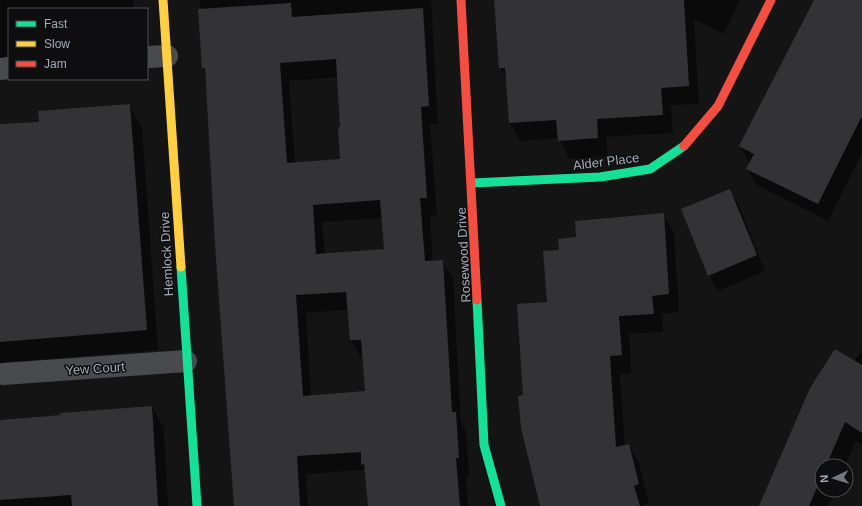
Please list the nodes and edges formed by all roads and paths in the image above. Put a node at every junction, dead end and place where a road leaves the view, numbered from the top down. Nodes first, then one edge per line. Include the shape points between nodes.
1 (163, 0) edge
2 (461, 0) edge
3 (771, 0) edge
4 (157, 56) edge
5 (472, 183) junction
6 (186, 361) junction
7 (3, 374) dead end
8 (197, 506) edge
9 (501, 506) edge

1 - 4 street, Hemlock Drive
2 - 5 street, Rosewood Drive
3 - 5 street, Alder Place via 718,106 687,144 650,169 600,177
4 - 6 street, Hemlock Drive
5 - 9 street, Rosewood Drive via 484,445
6 - 7 street, Yew Court
6 - 8 street, Hemlock Drive

